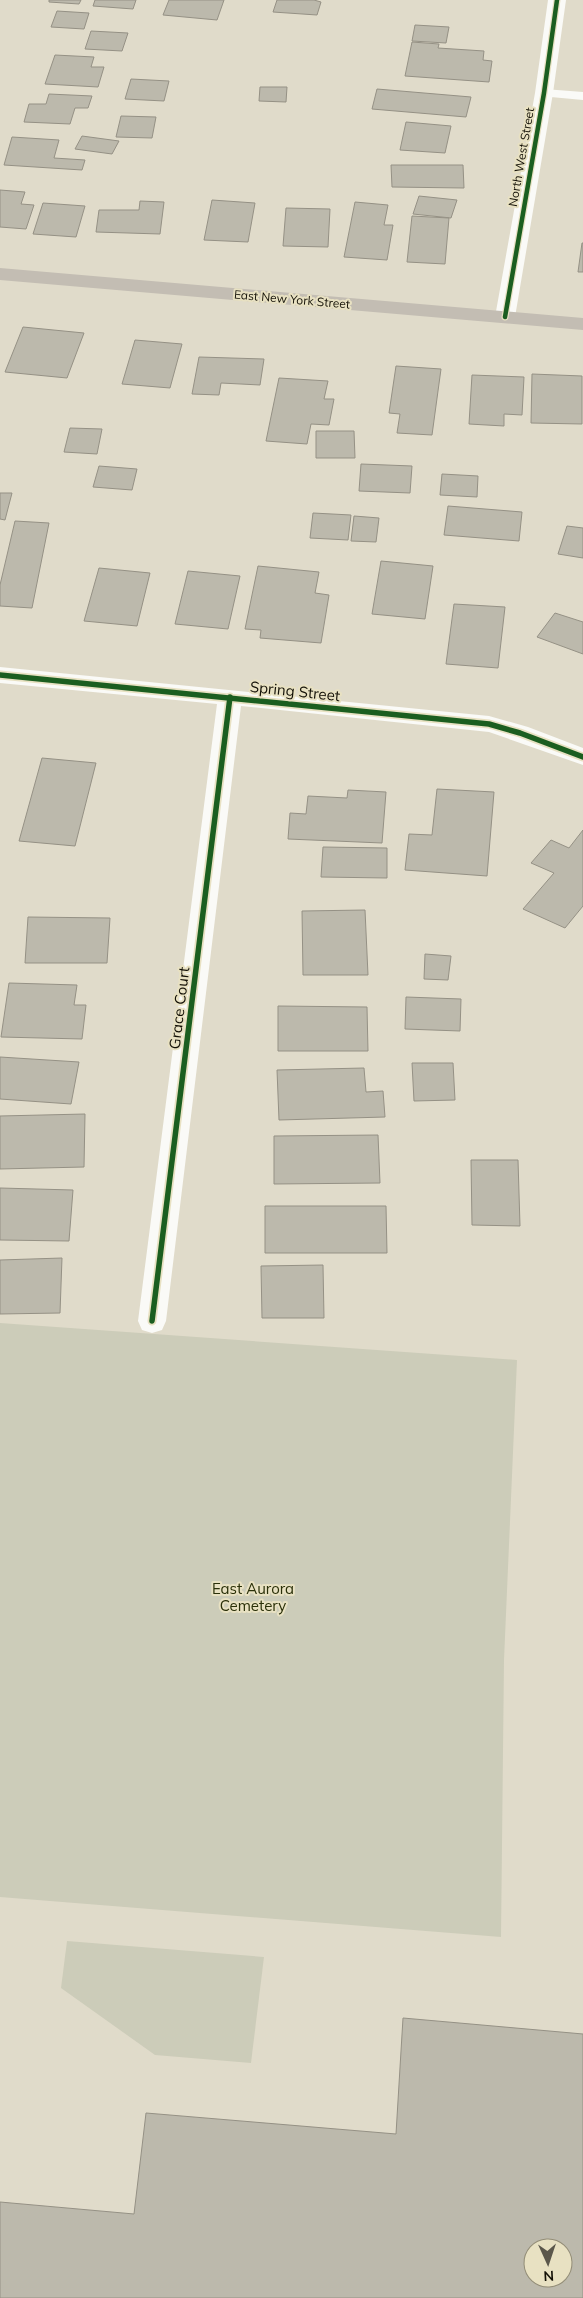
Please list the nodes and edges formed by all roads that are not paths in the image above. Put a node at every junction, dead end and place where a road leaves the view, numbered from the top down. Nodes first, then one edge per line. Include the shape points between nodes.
1 (557, 0) edge
2 (544, 93) junction
3 (583, 96) edge
4 (0, 274) edge
5 (505, 318) junction
6 (583, 324) edge
7 (0, 674) edge
8 (230, 697) junction
9 (583, 757) edge
10 (152, 1321) dead end

1 - 2 street, North West Street
2 - 3 lane
2 - 5 street, North West Street
4 - 5 main road, East New York Street
5 - 6 main road, East New York Street
7 - 8 street, Spring Street
8 - 9 street, Spring Street via 489,724
8 - 10 street, Grace Court

